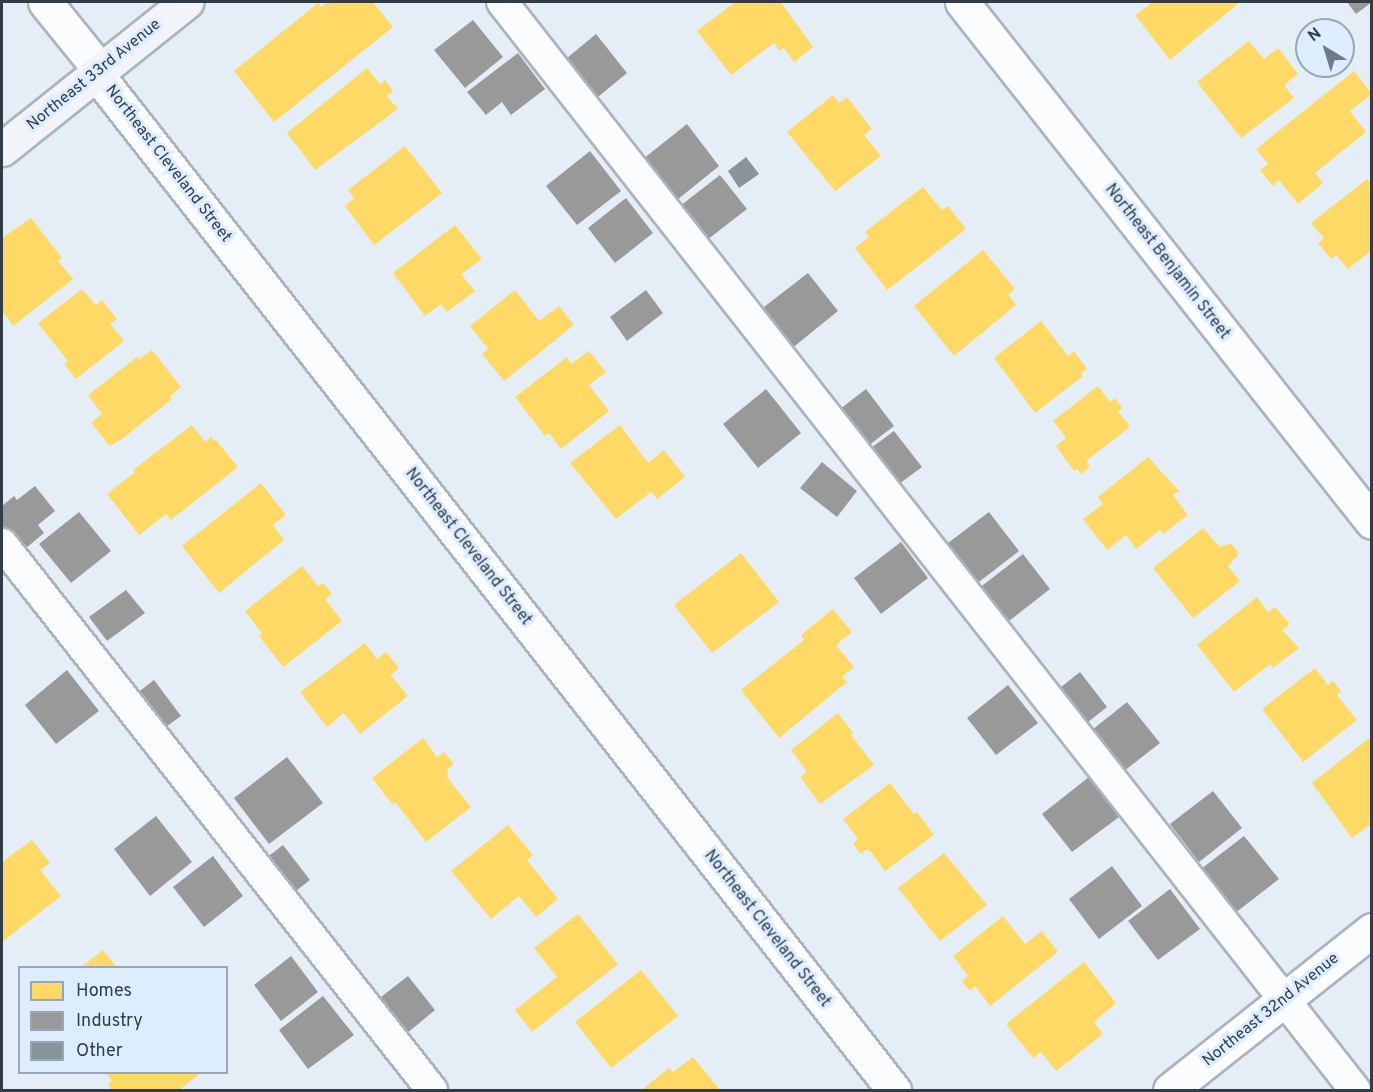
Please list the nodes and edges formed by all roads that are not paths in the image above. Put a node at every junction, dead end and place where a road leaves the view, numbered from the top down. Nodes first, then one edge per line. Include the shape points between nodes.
1 (45, 2) edge
2 (186, 2) edge
3 (502, 2) edge
4 (962, 2) edge
5 (100, 70) junction
6 (2, 149) edge
7 (1371, 522) edge
8 (2, 544) edge
9 (1371, 930) edge
10 (1284, 999) junction
11 (432, 1090) edge
12 (894, 1090) edge
13 (1170, 1090) edge
14 (1354, 1090) edge

1 - 5 street, Northeast Cleveland Street
2 - 5 street, Northeast 33rd Avenue
3 - 10 lane
4 - 7 street, Northeast Benjamin Street
5 - 6 street, Northeast 33rd Avenue
5 - 12 street, Northeast Cleveland Street via 105,85
8 - 11 lane
9 - 10 street, Northeast 32nd Avenue
10 - 13 street, Northeast 32nd Avenue
10 - 14 lane

